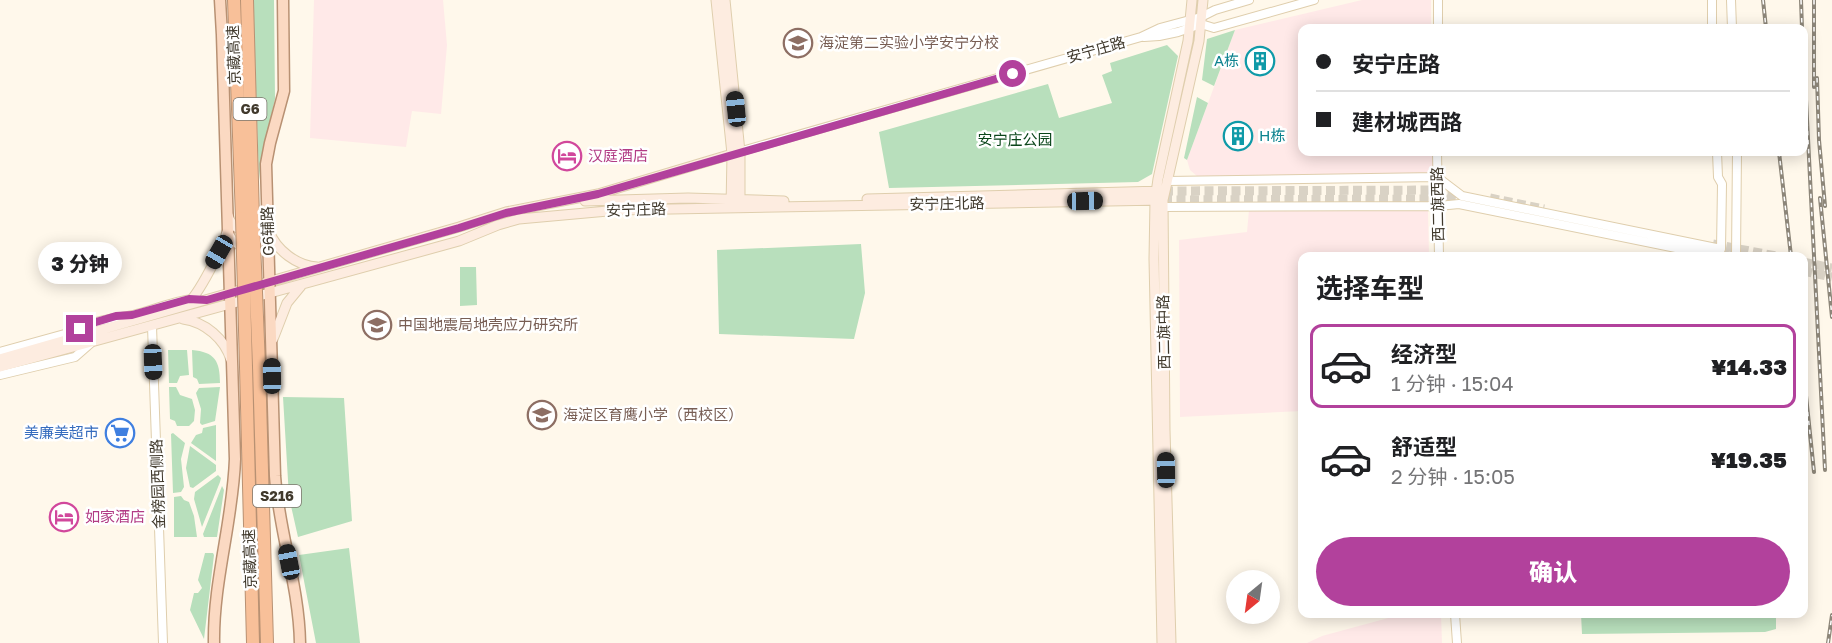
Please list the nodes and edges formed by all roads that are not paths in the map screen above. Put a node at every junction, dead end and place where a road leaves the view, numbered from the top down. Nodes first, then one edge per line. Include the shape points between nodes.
1 (219, 0) edge
2 (234, 0) edge
3 (247, 0) edge
4 (283, 0) edge
5 (716, 0) edge
6 (724, 0) edge
7 (1192, 0) edge
8 (1203, 0) edge
9 (1249, 0) edge
10 (1314, 0) edge
11 (1438, 0) edge
12 (1712, 0) edge
13 (1731, 0) edge
14 (1201, 20) junction
15 (1190, 23) junction
16 (1438, 24) edge
17 (1712, 24) edge
18 (1732, 24) edge
19 (736, 153) junction
20 (1437, 156) edge
21 (1717, 156) edge
22 (1737, 156) edge
23 (1437, 177) junction
24 (1167, 181) junction
25 (1161, 198) junction
26 (558, 203) junction
27 (736, 204) junction
28 (1438, 206) junction
29 (268, 211) junction
30 (248, 218) junction
31 (228, 224) junction
32 (268, 227) junction
33 (1691, 247) junction
34 (1439, 252) edge
35 (1704, 252) tunnel mouth
36 (1736, 252) edge
37 (323, 267) junction
38 (308, 283) junction
39 (270, 287) junction
40 (230, 299) junction
41 (190, 300) junction
42 (174, 319) junction
43 (152, 326) junction
44 (94, 342) junction
45 (271, 347) junction
46 (231, 351) junction
47 (0, 352) edge
48 (0, 359) edge
49 (272, 363) junction
50 (0, 367) edge
51 (232, 367) junction
52 (253, 367) junction
53 (0, 375) edge
54 (1455, 618) edge
55 (163, 643) edge
56 (214, 643) edge
57 (253, 643) edge
58 (267, 643) edge
59 (300, 643) edge
60 (1162, 643) edge
61 (1171, 643) edge
62 (1457, 643) edge

1 - 31 main road, S216
2 - 30 highway, 京藏高速 / G6
3 - 30 highway, 京藏高速 / G6
4 - 29 main road, G6辅路 / S216 via 285,80 268,153
5 - 19 main road
6 - 19 main road
7 - 15 main road, 西二旗中路
8 - 14 main road, 西二旗中路
9 - 14 street, 安宁庄路 via 1215,10
10 - 14 street, 安宁庄路 via 1214,28
11 - 16 street
12 - 17 street
13 - 18 street
14 - 15 street, 安宁庄路
14 - 24 main road, 西二旗中路
15 - 19 street, 安宁庄路 via 1160,28 1141,37
15 - 25 main road, 西二旗中路
19 - 26 main road, 安宁庄路
19 - 27 main road
20 - 23 street, 西二旗西路
21 - 33 street via 1722,184 1721,249
22 - 36 street
23 - 24 street
23 - 28 street, 西二旗西路
23 - 33 street via 1462,195
24 - 25 main road, 西二旗中路
25 - 27 main road, 安宁庄北路
25 - 28 street
25 - 60 main road, 西二旗中路 via 1155,271
25 - 61 main road, 西二旗中路
26 - 27 main road, 安宁庄路 via 688,198
26 - 37 main road, 安宁庄路 via 484,218
27 - 38 main road, 安宁庄路 via 519,219 463,240
28 - 33 street via 1459,204
28 - 34 street, 西二旗西路
29 - 31 main road via 264,224 254,229
29 - 32 main road, G6辅路 / S216
30 - 52 highway, G6, bridge
31 - 32 main road via 231,238 237,244 255,245 264,239
31 - 40 main road, S216
31 - 41 main road via 222,246
32 - 37 main road via 287,255 304,265
32 - 39 main road, G6辅路 / S216
33 - 35 street
37 - 39 main road, 安宁庄路
38 - 39 main road, 安宁庄路
38 - 45 main road via 296,289 288,300
39 - 40 main road
39 - 45 main road, G6辅路 / S216
40 - 41 main road
40 - 42 main road
40 - 46 main road, S216
41 - 47 street via 116,316
41 - 48 main road
42 - 43 main road
42 - 51 main road via 188,320 211,332 225,347
43 - 44 main road
43 - 55 street, 金榜园西侧路
44 - 50 main road
44 - 53 street via 75,357
45 - 46 main road via 264,336 246,333 237,338
45 - 49 main road, G6辅路 / S216
46 - 51 main road, S216
49 - 51 main road via 265,352 246,349 238,352
49 - 59 main road, G6辅路 / S216 via 276,487 298,605
51 - 56 main road, S216 via 234,475
52 - 57 highway, 京藏高速 / G6
52 - 58 highway, 京藏高速 / G6
54 - 62 street

